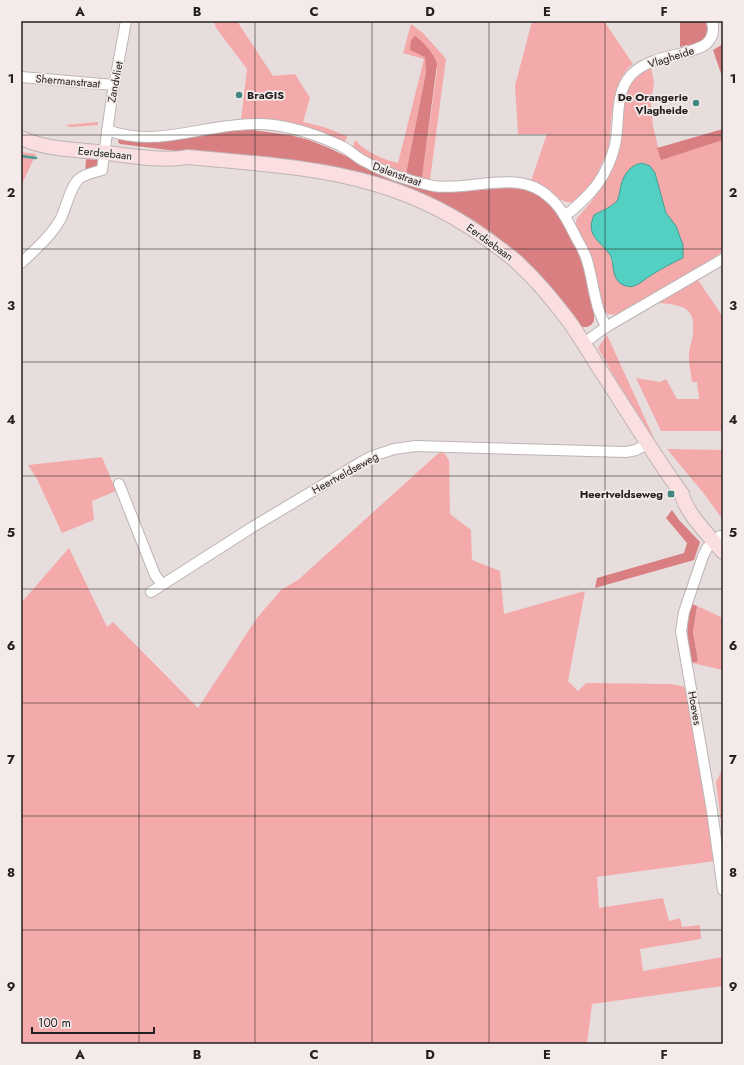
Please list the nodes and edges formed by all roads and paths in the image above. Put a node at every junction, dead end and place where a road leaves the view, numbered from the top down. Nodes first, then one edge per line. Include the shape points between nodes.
1 (126, 21) edge
2 (712, 21) edge
3 (21, 77) edge
4 (114, 85) junction
5 (107, 130) junction
6 (23, 139) edge
7 (105, 148) junction
8 (565, 216) junction
9 (723, 258) edge
10 (21, 263) edge
11 (606, 327) junction
12 (584, 343) junction
13 (647, 444) junction
14 (119, 484) dead end
15 (720, 542) edge
16 (162, 584) junction
17 (151, 592) dead end
18 (723, 890) edge

1 - 4 street, Zandvliet
2 - 8 street, Vlagheide via 712,34 705,44 644,65 626,81 621,94 617,136 610,160 600,181 590,194
3 - 4 street, Shermanstraat
4 - 5 street, Zandvliet
5 - 7 street, Zandvliet
5 - 8 street, Dalenstraat via 152,138 241,124 273,124 295,128 340,145 382,170 422,184 451,187 514,182 532,185 551,198
6 - 7 main road, Eerdsebaan via 33,143
7 - 10 street, Zandvliet via 102,170 78,180 56,226
7 - 12 main road, Eerdsebaan via 147,157 188,157 337,175 407,195 459,220 518,263 545,290
8 - 11 street, Dalenstraat via 586,256 599,310
9 - 11 street
11 - 12 street
12 - 13 main road, Eerdsebaan
13 - 15 main road, Eerdsebaan
13 - 16 street, Heertveldseweg via 626,452 416,446 387,450 251,528
14 - 16 street
15 - 18 street, Hoeves via 707,548 703,556 684,612 681,631
16 - 17 street, Heertveldseweg

